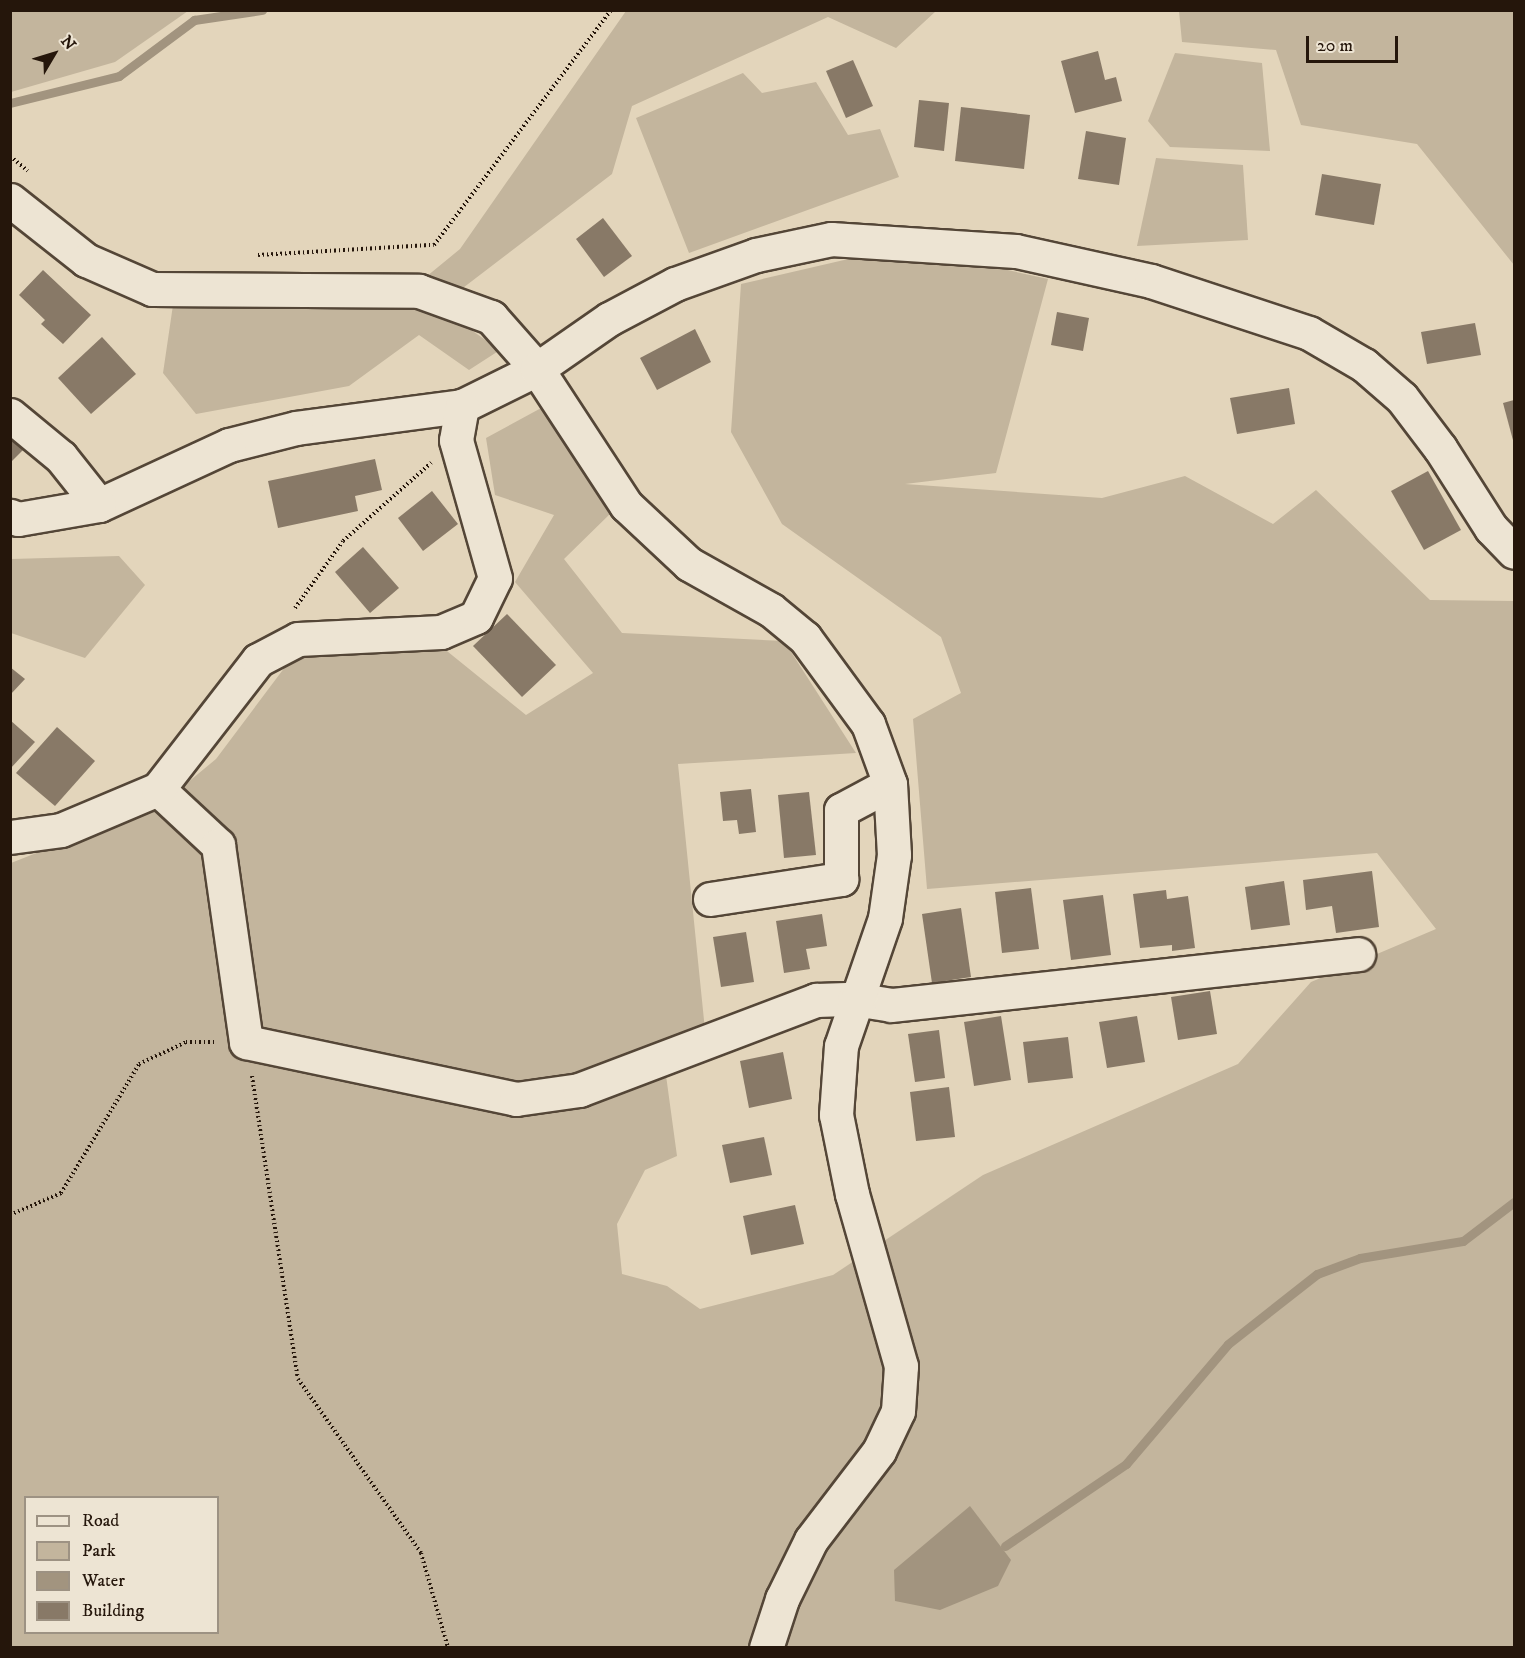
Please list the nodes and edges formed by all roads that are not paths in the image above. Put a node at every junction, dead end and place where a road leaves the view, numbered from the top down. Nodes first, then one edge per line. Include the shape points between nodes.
1 (10, 200) edge
2 (537, 369) junction
3 (462, 406) junction
4 (10, 415) edge
5 (99, 505) junction
6 (10, 516) edge
7 (1515, 552) edge
8 (890, 784) junction
9 (158, 789) junction
10 (10, 837) edge
11 (710, 899) dead end
12 (1358, 954) dead end
13 (854, 999) junction
14 (766, 1647) edge

1 - 2 street via 86,260 152,289 419,291 491,317
2 - 3 street
2 - 7 street via 609,319 675,284 756,255 831,239 1016,251 1151,281 1309,333 1364,365 1402,398 1440,448 1491,528
2 - 8 street via 626,505 689,564 771,610 805,638 868,724
3 - 5 street via 296,428 229,445
3 - 9 street via 456,440 495,578 476,617 441,632 298,639 258,660
4 - 5 street via 61,457
5 - 6 street via 18,519
8 - 11 street via 841,810 841,879
8 - 13 street via 894,855 885,918
9 - 10 street via 61,830
9 - 13 street via 219,844 246,1042 516,1099 579,1090 816,1000
12 - 13 street via 891,1005
13 - 14 street via 841,1046 836,1115 852,1194 900,1366 898,1410 879,1451 811,1540 782,1599

